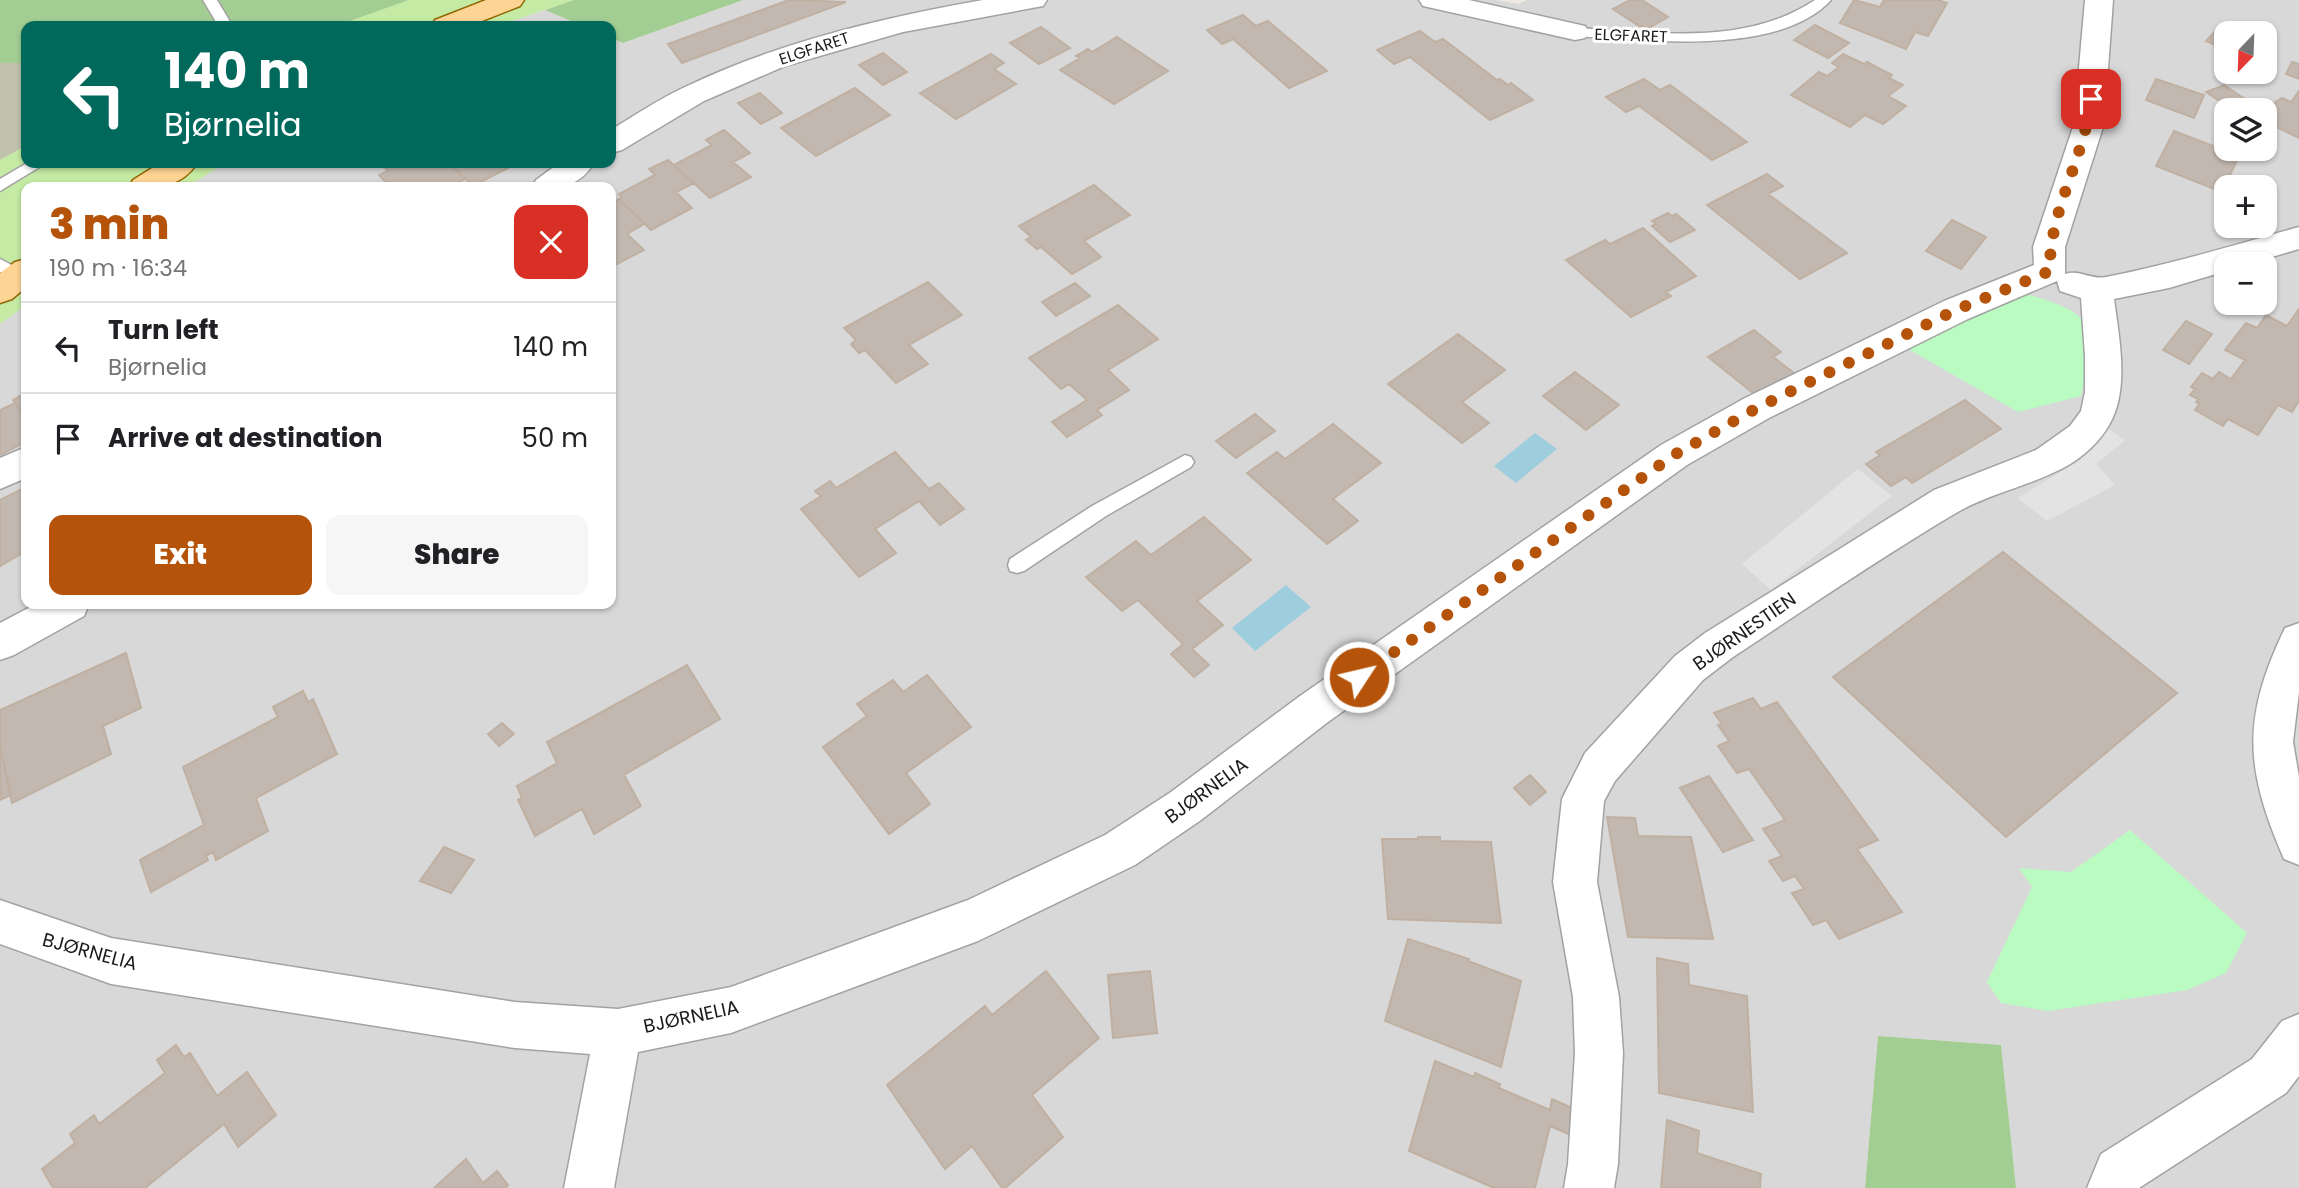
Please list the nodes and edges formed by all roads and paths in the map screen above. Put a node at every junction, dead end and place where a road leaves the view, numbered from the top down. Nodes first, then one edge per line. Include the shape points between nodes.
1 (210, 0) edge
2 (510, 0) edge
3 (1033, 0) edge
4 (1433, 0) edge
5 (1824, 0) edge
6 (2099, 0) edge
7 (222, 21) edge
8 (458, 21) edge
9 (1575, 32) joint
10 (616, 140) edge
11 (30, 168) edge
12 (174, 168) edge
13 (572, 168) edge
14 (152, 182) edge
15 (554, 182) edge
16 (0, 186) edge
17 (2299, 238) edge
18 (2050, 271) junction
19 (2096, 291) junction
20 (1185, 462) dead end
21 (21, 464) edge
22 (0, 475) edge
23 (1017, 565) dead end
24 (61, 609) edge
25 (2299, 640) edge
26 (0, 643) edge
27 (2299, 844) edge
28 (0, 922) edge
29 (618, 1032) junction
30 (2299, 1038) edge
31 (589, 1188) edge
32 (1589, 1188) edge
33 (2112, 1188) edge

1 - 7 lane
2 - 8 main road
3 - 10 street, ELGFARET via 921,19 789,55 693,95
4 - 9 street, ELGFARET
5 - 9 lane, ELGFARET via 1802,17 1778,27 1742,33
6 - 18 street via 2089,124 2049,247
11 - 16 lane
12 - 14 main road
13 - 15 street
17 - 19 street via 2169,276
18 - 19 street
18 - 29 street, BJØRNELIA via 1956,310 1757,408 1674,455 1120,850 978,919 744,1006
19 - 32 street, BJØRNESTIEN via 2102,390 2098,415 2081,438 2052,460 1950,499 1719,645 1689,668 1600,767 1583,799 1575,882 1596,997 1599,1053
20 - 23 lane
21 - 22 street
24 - 26 street
25 - 27 street via 2282,675 2271,727 2273,760
28 - 29 street, BJØRNELIA via 111,961 515,1025
29 - 31 street
30 - 33 street via 2269,1076 2119,1172

